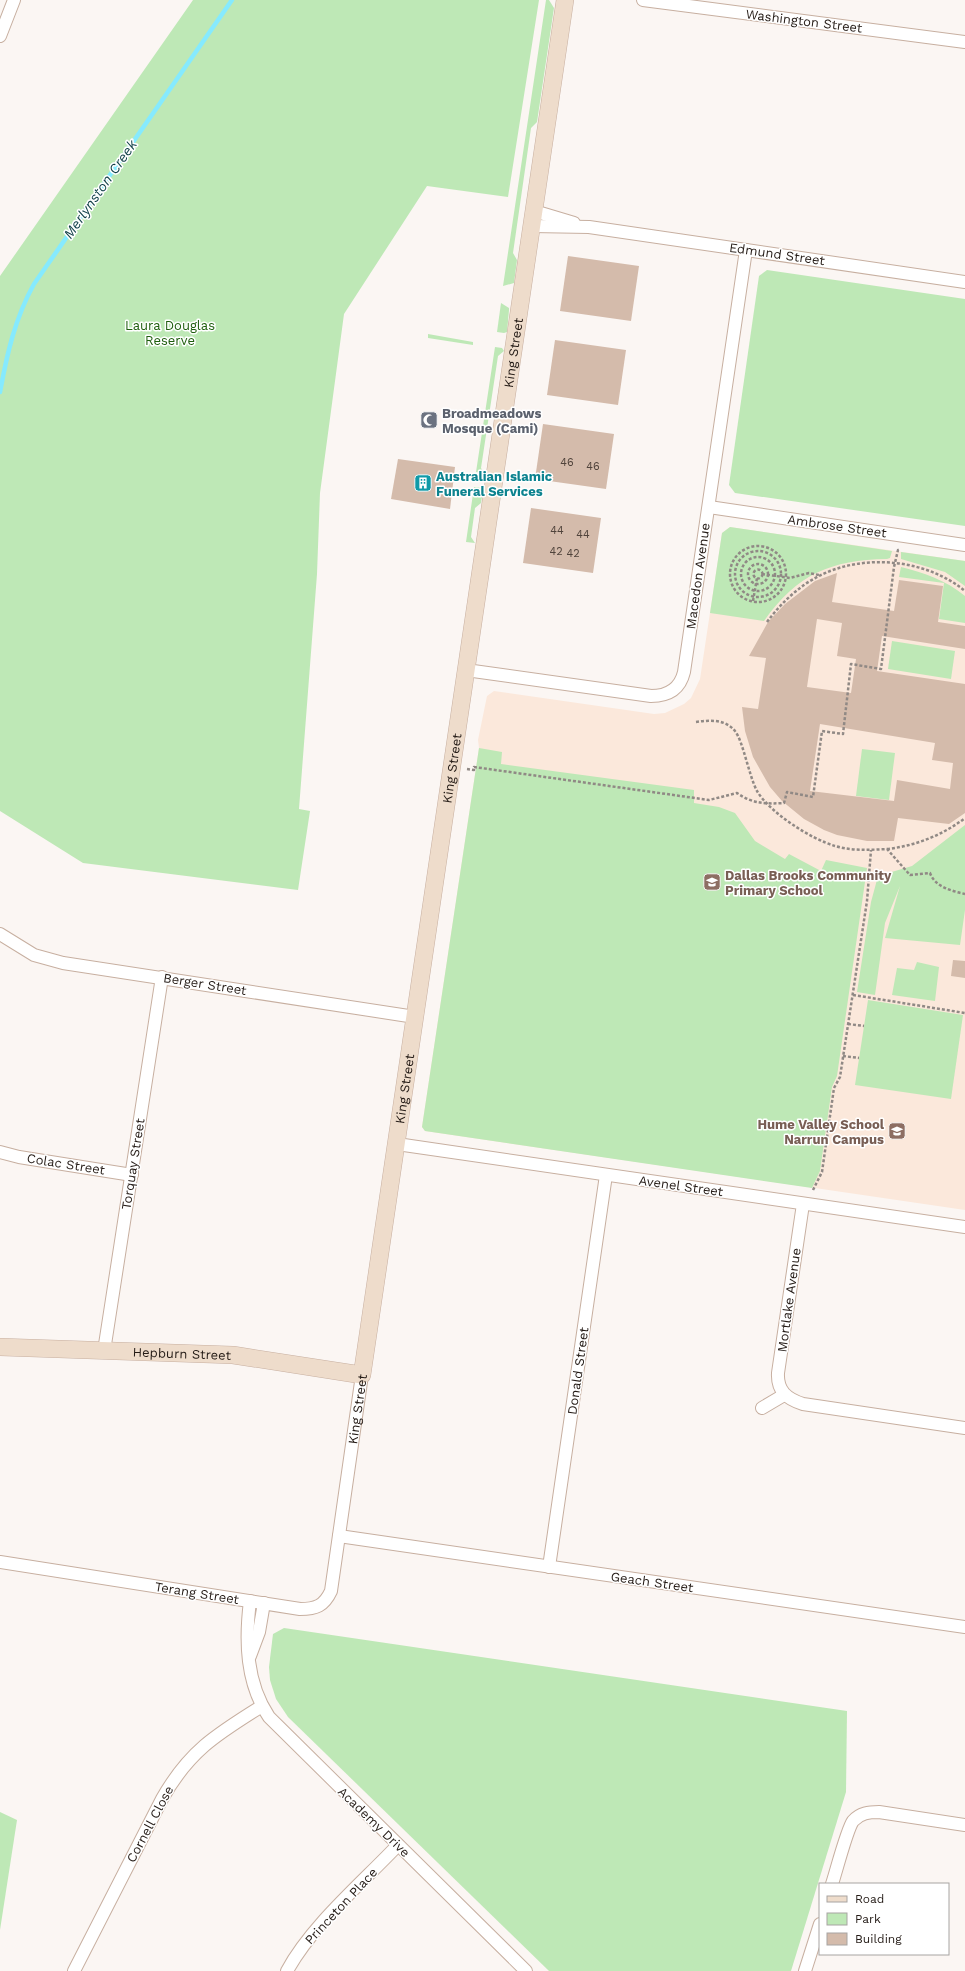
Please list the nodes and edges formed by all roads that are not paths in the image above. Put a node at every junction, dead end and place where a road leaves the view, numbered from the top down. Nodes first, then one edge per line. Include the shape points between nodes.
1 (14, 0) edge
2 (565, 0) edge
3 (643, 0) edge
4 (0, 36) edge
5 (965, 42) edge
6 (533, 218) junction
7 (746, 250) junction
8 (965, 282) edge
9 (709, 507) junction
10 (965, 544) edge
11 (466, 670) junction
12 (0, 934) edge
13 (162, 977) junction
14 (415, 1017) junction
15 (397, 1144) junction
16 (0, 1152) edge
17 (132, 1175) junction
18 (606, 1175) junction
19 (803, 1204) junction
20 (965, 1227) edge
21 (0, 1347) edge
22 (104, 1351) junction
23 (362, 1375) junction
24 (784, 1394) junction
25 (762, 1408) dead end
26 (965, 1428) edge
27 (339, 1536) junction
28 (0, 1562) edge
29 (549, 1567) junction
30 (250, 1601) junction
31 (264, 1603) junction
32 (965, 1627) edge
33 (250, 1657) junction
34 (262, 1706) junction
35 (965, 1825) edge
36 (398, 1845) junction
37 (832, 1883) edge
38 (819, 1927) edge
39 (74, 1971) edge
40 (287, 1971) edge
41 (526, 1971) edge
42 (805, 1971) edge

1 - 4 street
2 - 6 street, King Street
3 - 5 street, Washington Street
6 - 7 street, Edmund Street
6 - 11 street, King Street
7 - 8 street, Edmund Street
7 - 9 street, Macedon Avenue
9 - 10 street, Ambrose Street
9 - 11 street, Macedon Avenue via 684,672 681,682 672,691 651,696
11 - 14 street, King Street
12 - 13 street, Berger Street via 45,959
13 - 14 street, Berger Street
13 - 17 street, Torquay Street
14 - 15 street, King Street
15 - 18 street, Avenel Street
15 - 23 street, King Street
16 - 17 street, Colac Street
17 - 22 street, Torquay Street
18 - 19 street, Avenel Street
18 - 29 street, Donald Street
19 - 20 street, Avenel Street
19 - 24 street, Mortlake Avenue via 778,1373 779,1385
21 - 22 street, Hepburn Street
22 - 23 street, Hepburn Street via 233,1355
23 - 27 street, King Street
24 - 25 street
24 - 26 street via 803,1404
27 - 29 street, Geach Street
27 - 31 street, Terang Street via 330,1591 323,1604 310,1609
28 - 30 street, Terang Street
29 - 32 street, Geach Street
30 - 31 street, Terang Street
30 - 33 street, Academy Drive via 246,1630
31 - 33 street, Academy Drive via 259,1632
33 - 34 street, Academy Drive via 252,1683
34 - 36 street, Academy Drive via 277,1727
34 - 39 street, Cornell Close via 208,1741 178,1773 162,1799
35 - 37 street via 879,1812 865,1813 852,1823
36 - 40 street, Princeton Place via 326,1920
36 - 41 street, Academy Drive
38 - 42 street

